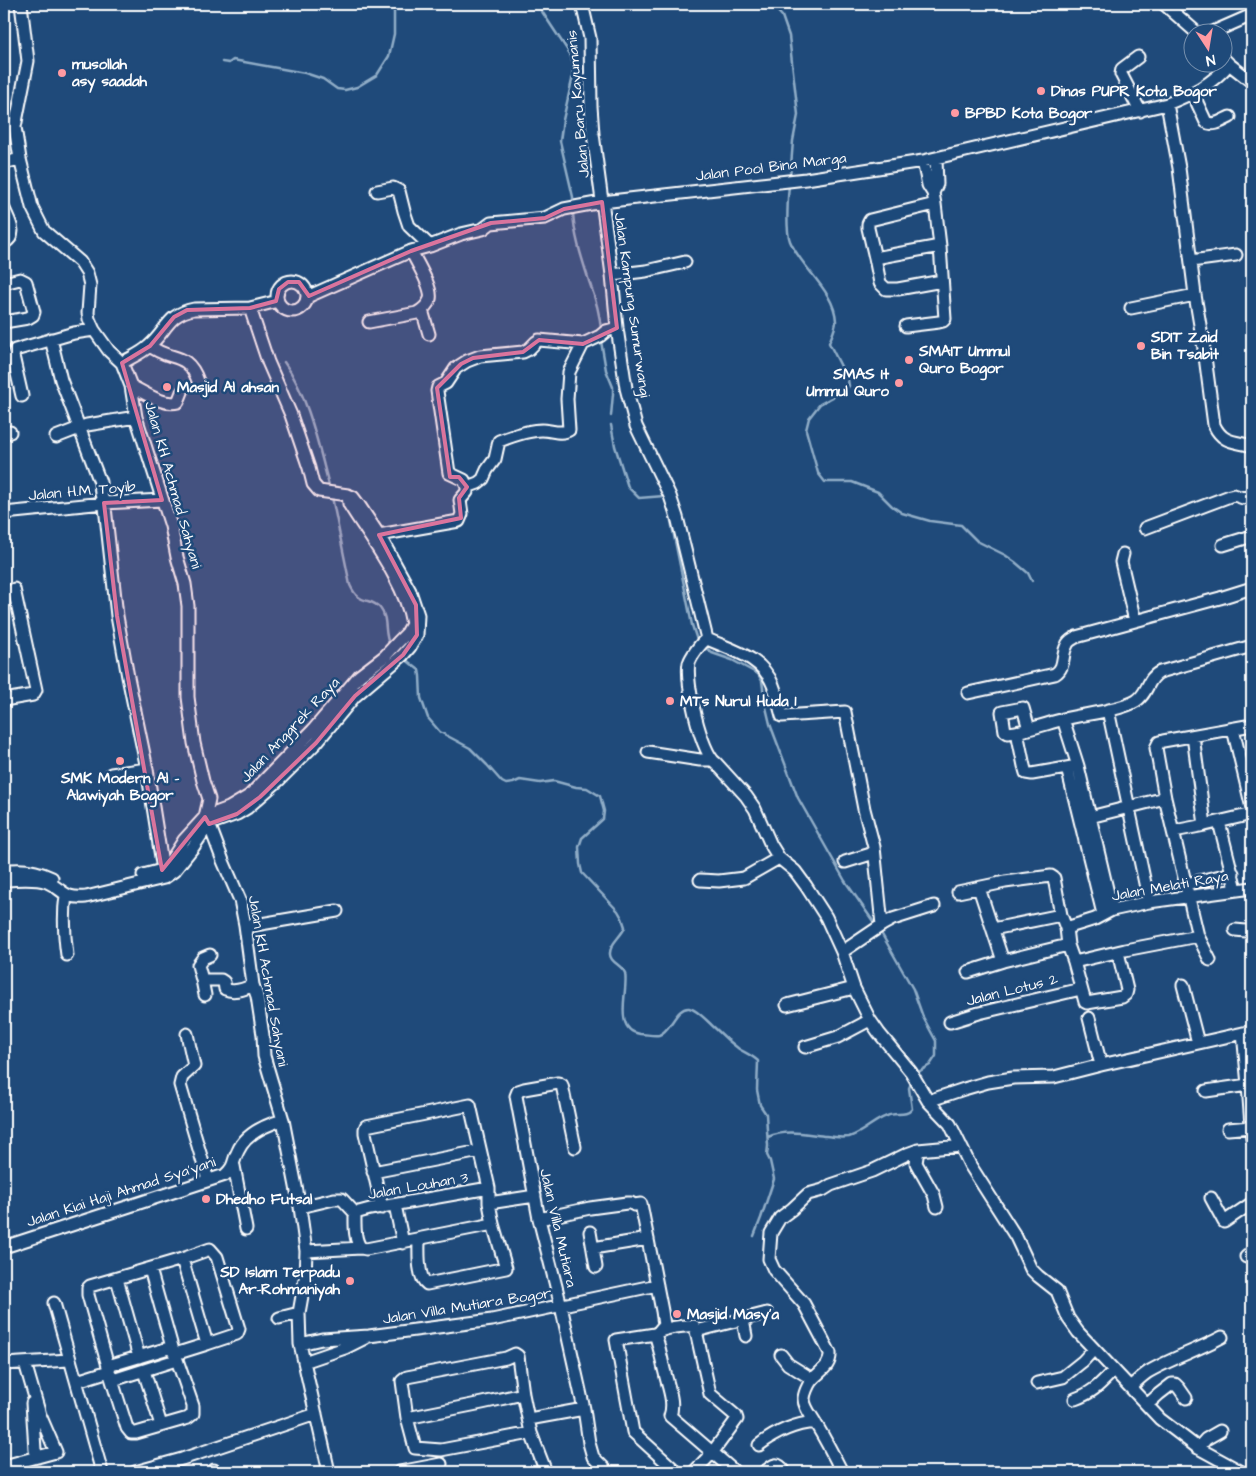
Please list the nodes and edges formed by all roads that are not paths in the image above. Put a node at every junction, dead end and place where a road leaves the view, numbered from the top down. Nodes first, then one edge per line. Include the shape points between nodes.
1 (21, 4) edge
2 (582, 4) edge
3 (1164, 4) edge
4 (1248, 4) edge
5 (1252, 15) edge
6 (1185, 22) edge
7 (1234, 23) edge
8 (1138, 57) dead end
9 (1234, 68) edge
10 (1223, 72) edge
11 (1252, 82) edge
12 (1193, 94) junction
13 (1168, 104) junction
14 (1140, 111) junction
15 (1230, 117) dead end
16 (20, 159) junction
17 (936, 159) junction
18 (923, 162) junction
19 (4, 163) edge
20 (377, 191) dead end
21 (934, 199) junction
22 (597, 203) junction
23 (4, 209) edge
24 (4, 243) edge
25 (430, 246) junction
26 (940, 246) junction
27 (411, 251) junction
28 (1236, 255) dead end
29 (875, 258) junction
30 (1191, 261) junction
31 (684, 262) dead end
32 (612, 275) junction
33 (942, 281) junction
34 (4, 283) edge
35 (1195, 295) junction
36 (307, 297) junction
37 (278, 300) junction
38 (250, 308) junction
39 (1130, 308) dead end
40 (422, 310) junction
41 (4, 322) edge
42 (369, 322) dead end
43 (906, 326) dead end
44 (94, 330) junction
45 (608, 332) junction
46 (429, 334) dead end
47 (51, 339) junction
48 (583, 344) junction
49 (150, 346) junction
50 (122, 363) junction
51 (198, 381) dead end
52 (131, 386) junction
53 (182, 392) dead end
54 (22, 396) dead end
55 (136, 417) junction
56 (78, 429) junction
57 (56, 437) dead end
58 (1252, 446) edge
59 (466, 487) junction
60 (348, 495) junction
61 (1252, 496) edge
62 (162, 500) junction
63 (104, 503) junction
64 (4, 513) edge
65 (1145, 528) dead end
66 (379, 535) junction
67 (1252, 536) edge
68 (1222, 545) dead end
69 (1123, 554) dead end
70 (1252, 588) edge
71 (14, 589) dead end
72 (1135, 621) junction
73 (702, 643) junction
74 (396, 644) junction
75 (1252, 646) edge
76 (405, 652) junction
77 (351, 693) junction
78 (968, 693) dead end
79 (4, 700) edge
80 (1108, 710) junction
81 (1064, 719) junction
82 (1252, 725) edge
83 (1233, 729) junction
84 (1193, 736) junction
85 (648, 752) dead end
86 (712, 760) junction
87 (1072, 767) junction
88 (147, 769) junction
89 (111, 774) dead end
90 (1166, 798) junction
91 (1128, 808) junction
92 (1252, 808) edge
93 (1252, 814) edge
94 (1090, 817) junction
95 (207, 821) junction
96 (1219, 822) junction
97 (1205, 825) junction
98 (1174, 831) junction
99 (1090, 841) junction
100 (874, 852) junction
101 (779, 858) junction
102 (845, 862) dead end
103 (4, 871) edge
104 (1233, 873) junction
105 (163, 874) junction
106 (4, 880) edge
107 (700, 880) dead end
108 (979, 888) junction
109 (1252, 888) edge
110 (1187, 890) junction
111 (1236, 890) junction
112 (958, 892) dead end
113 (66, 895) junction
114 (1149, 902) junction
115 (934, 906) dead end
116 (336, 911) dead end
117 (1108, 912) junction
118 (1061, 915) junction
119 (245, 925) junction
120 (878, 927) junction
121 (1066, 928) junction
122 (993, 929) junction
123 (1235, 930) dead end
124 (1252, 933) edge
125 (1198, 936) junction
126 (1068, 945) junction
127 (842, 952) junction
128 (1118, 952) junction
129 (67, 955) dead end
130 (210, 955) dead end
131 (1210, 960) dead end
132 (1003, 961) junction
133 (1074, 962) junction
134 (968, 972) dead end
135 (202, 980) junction
136 (254, 985) junction
137 (1183, 986) dead end
138 (854, 988) junction
139 (1082, 989) junction
140 (205, 995) dead end
141 (787, 1005) dead end
142 (1089, 1018) dead end
143 (870, 1020) junction
144 (950, 1022) dead end
145 (1248, 1032) edge
146 (187, 1034) dead end
147 (1198, 1043) junction
148 (805, 1047) dead end
149 (1101, 1065) junction
150 (1248, 1085) junction
151 (1206, 1091) dead end
152 (928, 1101) junction
153 (283, 1120) junction
154 (1251, 1127) junction
155 (1228, 1129) dead end
156 (1252, 1139) edge
157 (961, 1146) junction
158 (575, 1147) dead end
159 (918, 1150) junction
160 (480, 1151) junction
161 (234, 1166) junction
162 (373, 1172) junction
163 (208, 1180) junction
164 (489, 1188) junction
165 (535, 1196) junction
166 (1211, 1198) dead end
167 (489, 1203) junction
168 (1252, 1203) edge
169 (395, 1205) junction
170 (300, 1207) junction
171 (937, 1207) dead end
172 (382, 1208) junction
173 (355, 1214) junction
174 (539, 1219) junction
175 (493, 1224) junction
176 (246, 1229) dead end
177 (590, 1232) dead end
178 (419, 1239) junction
179 (648, 1239) junction
180 (403, 1243) junction
181 (4, 1247) edge
182 (361, 1248) junction
183 (593, 1248) junction
184 (306, 1251) junction
185 (182, 1259) junction
186 (596, 1267) dead end
187 (150, 1269) junction
188 (117, 1279) junction
189 (657, 1285) junction
190 (54, 1303) dead end
191 (561, 1306) junction
192 (299, 1313) junction
193 (767, 1313) dead end
194 (279, 1318) dead end
195 (742, 1320) junction
196 (696, 1331) junction
197 (657, 1333) junction
198 (368, 1336) junction
199 (746, 1336) dead end
200 (1222, 1337) dead end
201 (207, 1344) junction
202 (300, 1344) junction
203 (1094, 1349) junction
204 (174, 1354) junction
205 (781, 1356) dead end
206 (139, 1357) junction
207 (69, 1360) junction
208 (304, 1362) junction
209 (25, 1363) junction
210 (4, 1364) edge
211 (1114, 1370) junction
212 (144, 1371) junction
213 (110, 1372) junction
214 (812, 1379) junction
215 (77, 1380) junction
216 (30, 1382) junction
217 (1037, 1383) dead end
218 (1130, 1386) junction
219 (523, 1394) junction
220 (1186, 1398) dead end
221 (1075, 1399) dead end
222 (1147, 1405) junction
223 (584, 1409) junction
224 (316, 1414) junction
225 (408, 1418) junction
226 (529, 1420) junction
227 (815, 1422) junction
228 (161, 1426) junction
229 (1220, 1431) dead end
230 (531, 1433) junction
231 (759, 1444) dead end
232 (1198, 1448) junction
233 (441, 1450) junction
234 (712, 1453) junction
235 (38, 1457) junction
236 (1221, 1460) junction
237 (4, 1466) edge
238 (442, 1468) edge
239 (102, 1472) edge
240 (135, 1472) edge
241 (329, 1472) edge
242 (399, 1472) edge
243 (543, 1472) edge
244 (608, 1472) edge
245 (677, 1472) edge
246 (694, 1472) edge
247 (735, 1472) edge
248 (765, 1472) edge
249 (785, 1472) edge
250 (842, 1472) edge
251 (1224, 1472) edge
252 (1242, 1472) edge

1 - 16 street, Jalan KH Achmad Sahyani via 28,62 15,126
2 - 22 street, Jalan Baru Kayumanis via 590,38
3 - 6 street
4 - 5 street
5 - 7 street
8 - 14 street via 1122,69 1121,74
9 - 11 street
10 - 12 street, Jalan Pool Bina Marga
12 - 13 street, Jalan Pool Bina Marga
12 - 15 street via 1208,124
13 - 14 street, Jalan Pool Bina Marga
13 - 30 street
14 - 17 street, Jalan Pool Bina Marga
16 - 19 street
16 - 44 street, Jalan KH Achmad Sahyani via 32,207 44,230 80,262 87,273 90,285 88,313
17 - 18 street, Jalan Pool Bina Marga
17 - 21 street
18 - 21 street
18 - 22 street, Jalan Pool Bina Marga
20 - 25 street via 393,188 399,191 409,226
21 - 26 street
21 - 29 street via 870,220 868,228
22 - 25 street, Jalan Pool Bina Marga via 564,208 545,218 491,223 483,229
22 - 32 street, Jalan Kampung Sumurwangi
23 - 24 street via 12,232
25 - 27 street, Jalan Pool Bina Marga
26 - 29 street
26 - 33 street
27 - 36 street, Jalan Pool Bina Marga
27 - 40 street via 431,294
28 - 30 street
29 - 33 street via 880,283 886,289
30 - 35 street
31 - 32 street
32 - 45 street, Jalan Kampung Sumurwangi
33 - 43 street via 944,320
34 - 41 street via 20,279 26,282 34,308 33,315 28,318
35 - 39 street
35 - 58 street via 1214,425 1222,438
36 - 37 street via 297,310 288,310
36 - 37 street via 307,291 299,282 288,282 279,289
37 - 38 street
38 - 49 street via 186,310 174,317
38 - 60 street via 268,362 291,415 313,484 316,489
40 - 42 street
40 - 46 street
44 - 47 street
44 - 50 street, Jalan KH Achmad Sahyani
45 - 48 street
45 - 73 street, Jalan Kampung Sumurwangi via 633,416 674,506 697,594
47 - 54 street via 14,351
47 - 56 street
48 - 59 street via 569,372 569,430 563,433 536,430 499,441 495,459 483,479
48 - 59 street via 539,340 523,352 473,358 456,368 446,383 438,387 449,473 464,480
49 - 50 street
49 - 51 street via 187,362
50 - 52 street, Jalan KH Achmad Sahyani
52 - 53 street via 169,402 178,402
52 - 55 street, Jalan KH Achmad Sahyani
55 - 56 street
55 - 62 street, Jalan KH Achmad Sahyani
56 - 57 street
56 - 63 street via 100,482
59 - 66 street via 467,492 460,500 462,514 459,521
60 - 66 street via 353,497
60 - 74 street, Jalan Anggrek Raya via 348,504 392,572 408,604 412,624
61 - 65 street via 1230,496
62 - 63 street, Jalan H.M. Toyib
62 - 95 street, Jalan KH Achmad Sahyani via 185,584 188,697 194,742 209,799
63 - 64 street, Jalan H.M. Toyib
63 - 88 street via 117,616
66 - 76 street via 416,605 417,635
67 - 68 street
69 - 72 street via 1121,562
70 - 72 street
71 - 79 street via 36,690 33,695
72 - 78 street via 1071,640 1062,668 1055,674
73 - 86 street via 689,663 688,683 700,734
73 - 100 street via 750,658 761,666 774,686 782,716 845,712
74 - 76 street
74 - 77 street, Jalan Anggrek Raya via 359,676
75 - 80 street via 1160,672 1152,677 1136,701
76 - 77 street, Jalan Anggrek Raya
77 - 95 street, Jalan Anggrek Raya via 316,743 260,797 237,814
80 - 81 street
80 - 91 street
81 - 87 street
81 - 87 street via 1023,731 1024,766 1026,773 1032,774
82 - 83 street
83 - 84 street
83 - 92 street
84 - 90 street via 1156,745
84 - 97 street
85 - 86 street
86 - 101 street via 755,809
87 - 94 street
87 - 99 street
88 - 89 street
88 - 105 street
90 - 91 street
90 - 98 street
91 - 94 street
91 - 114 street
93 - 96 street
94 - 99 street
95 - 105 street via 180,857 174,871
95 - 119 street, Jalan KH Achmad Sahyani via 240,900
96 - 97 street
96 - 104 street
97 - 98 street
98 - 110 street
99 - 117 street
100 - 102 street
100 - 120 street
101 - 107 street via 744,878
101 - 127 street via 806,886 826,917
103 - 105 street via 36,871 78,890
104 - 110 street
104 - 111 street
105 - 113 street via 86,897
106 - 113 street via 41,880
108 - 112 street
108 - 118 street via 1052,876
108 - 122 street
109 - 111 street, Jalan Melati Raya
110 - 111 street, Jalan Melati Raya
110 - 114 street, Jalan Melati Raya
110 - 125 street
113 - 129 street via 63,925
114 - 117 street, Jalan Melati Raya
115 - 120 street
116 - 119 street
117 - 121 street, Jalan Melati Raya
118 - 121 street
118 - 122 street
119 - 136 street, Jalan KH Achmad Sahyani
120 - 127 street
121 - 126 street
122 - 132 street
123 - 124 street
125 - 128 street
125 - 131 street
126 - 132 street
126 - 133 street
127 - 138 street
128 - 133 street
128 - 139 street via 1126,994 1087,1003
130 - 135 street via 202,958 198,965
132 - 134 street
133 - 139 street
135 - 136 street via 221,980 226,990
135 - 140 street
136 - 153 street, Jalan KH Achmad Sahyani via 264,1056
137 - 147 street
138 - 141 street
138 - 143 street
139 - 144 street, Jalan Lotus 2
142 - 149 street
143 - 148 street via 838,1036
143 - 152 street via 914,1076
145 - 147 street
145 - 150 street
146 - 163 street via 194,1066 182,1077 180,1085
147 - 149 street
149 - 152 street via 1054,1077 988,1082
150 - 151 street
150 - 154 street
152 - 157 street via 950,1124
153 - 161 street, Jalan Kiai Haji Ahmad Sya'yani via 260,1128 242,1142 236,1152
153 - 170 street, Jalan KH Achmad Sahyani
154 - 155 street
154 - 156 street
157 - 159 street
157 - 203 street via 1031,1269 1057,1291 1068,1318
158 - 165 street, Jalan Villa Mutiara via 562,1085 558,1083 518,1091 516,1096
159 - 171 street via 916,1163
159 - 214 street via 872,1172 808,1194 780,1218 772,1233 769,1259 774,1270 804,1304 830,1353 828,1364
160 - 162 street
160 - 162 street via 470,1105 366,1126
160 - 164 street
161 - 163 street, Jalan Kiai Haji Ahmad Sya'yani via 225,1175
161 - 176 street
162 - 172 street
163 - 181 street, Jalan Kiai Haji Ahmad Sya'yani
164 - 167 street
164 - 169 street, Jalan Louhan 3
165 - 167 street
165 - 174 street, Jalan Villa Mutiara
166 - 168 street via 1224,1222
167 - 175 street
169 - 172 street, Jalan Louhan 3
169 - 180 street
170 - 173 street, Jalan Louhan 3 via 342,1199
170 - 184 street, Jalan KH Achmad Sahyani
172 - 173 street, Jalan Louhan 3
173 - 182 street
174 - 179 street via 590,1208 641,1204
174 - 191 street, Jalan Villa Mutiara
175 - 178 street
175 - 178 street via 506,1268 427,1284 421,1276
177 - 183 street
178 - 180 street
179 - 183 street
179 - 189 street
180 - 182 street
182 - 184 street
183 - 186 street
184 - 192 street, Jalan KH Achmad Sahyani
185 - 187 street
185 - 201 street
185 - 201 street via 210,1249 214,1252 239,1329 237,1334
187 - 188 street
187 - 204 street
188 - 206 street
188 - 213 street via 88,1288
189 - 191 street, Jalan Villa Mutiara Bogor
189 - 197 street via 664,1325
190 - 207 street
191 - 198 street, Jalan Villa Mutiara Bogor via 492,1320
191 - 223 street, Jalan Villa Mutiara
192 - 194 street
192 - 202 street, Jalan KH Achmad Sahyani
193 - 195 street
195 - 196 street
195 - 199 street
196 - 197 street via 694,1326 684,1325
196 - 234 street via 710,1394 737,1419
197 - 234 street via 672,1401 670,1416
197 - 245 street via 616,1340 616,1347 633,1432
198 - 202 street, Jalan Villa Mutiara Bogor
198 - 208 street
200 - 218 street via 1160,1366
201 - 204 street
202 - 208 street, Jalan KH Achmad Sahyani
203 - 211 street
203 - 217 street via 1063,1377
204 - 206 street
204 - 212 street
204 - 228 street via 193,1414
205 - 214 street
206 - 213 street
207 - 209 street
207 - 215 street
208 - 224 street, Jalan KH Achmad Sahyani
209 - 210 street
209 - 216 street
211 - 218 street
211 - 221 street via 1097,1388
212 - 213 street
212 - 228 street
213 - 215 street
213 - 228 street via 129,1431 136,1433
214 - 227 street via 804,1399
215 - 239 street
216 - 235 street
216 - 235 street via 56,1452
218 - 222 street
219 - 225 street
219 - 225 street via 516,1354 407,1377 402,1381
219 - 226 street
220 - 222 street via 1180,1388 1172,1384
222 - 232 street
223 - 226 street
223 - 244 street, Jalan Villa Mutiara via 593,1457
224 - 240 street
224 - 241 street, Jalan KH Achmad Sahyani
225 - 233 street via 414,1447
226 - 230 street
227 - 231 street via 777,1432
227 - 250 street
229 - 232 street
230 - 233 street
230 - 243 street
232 - 236 street
233 - 238 street
234 - 246 street
234 - 247 street
235 - 237 street
236 - 251 street
236 - 252 street
238 - 242 street
248 - 249 street via 777,1465

